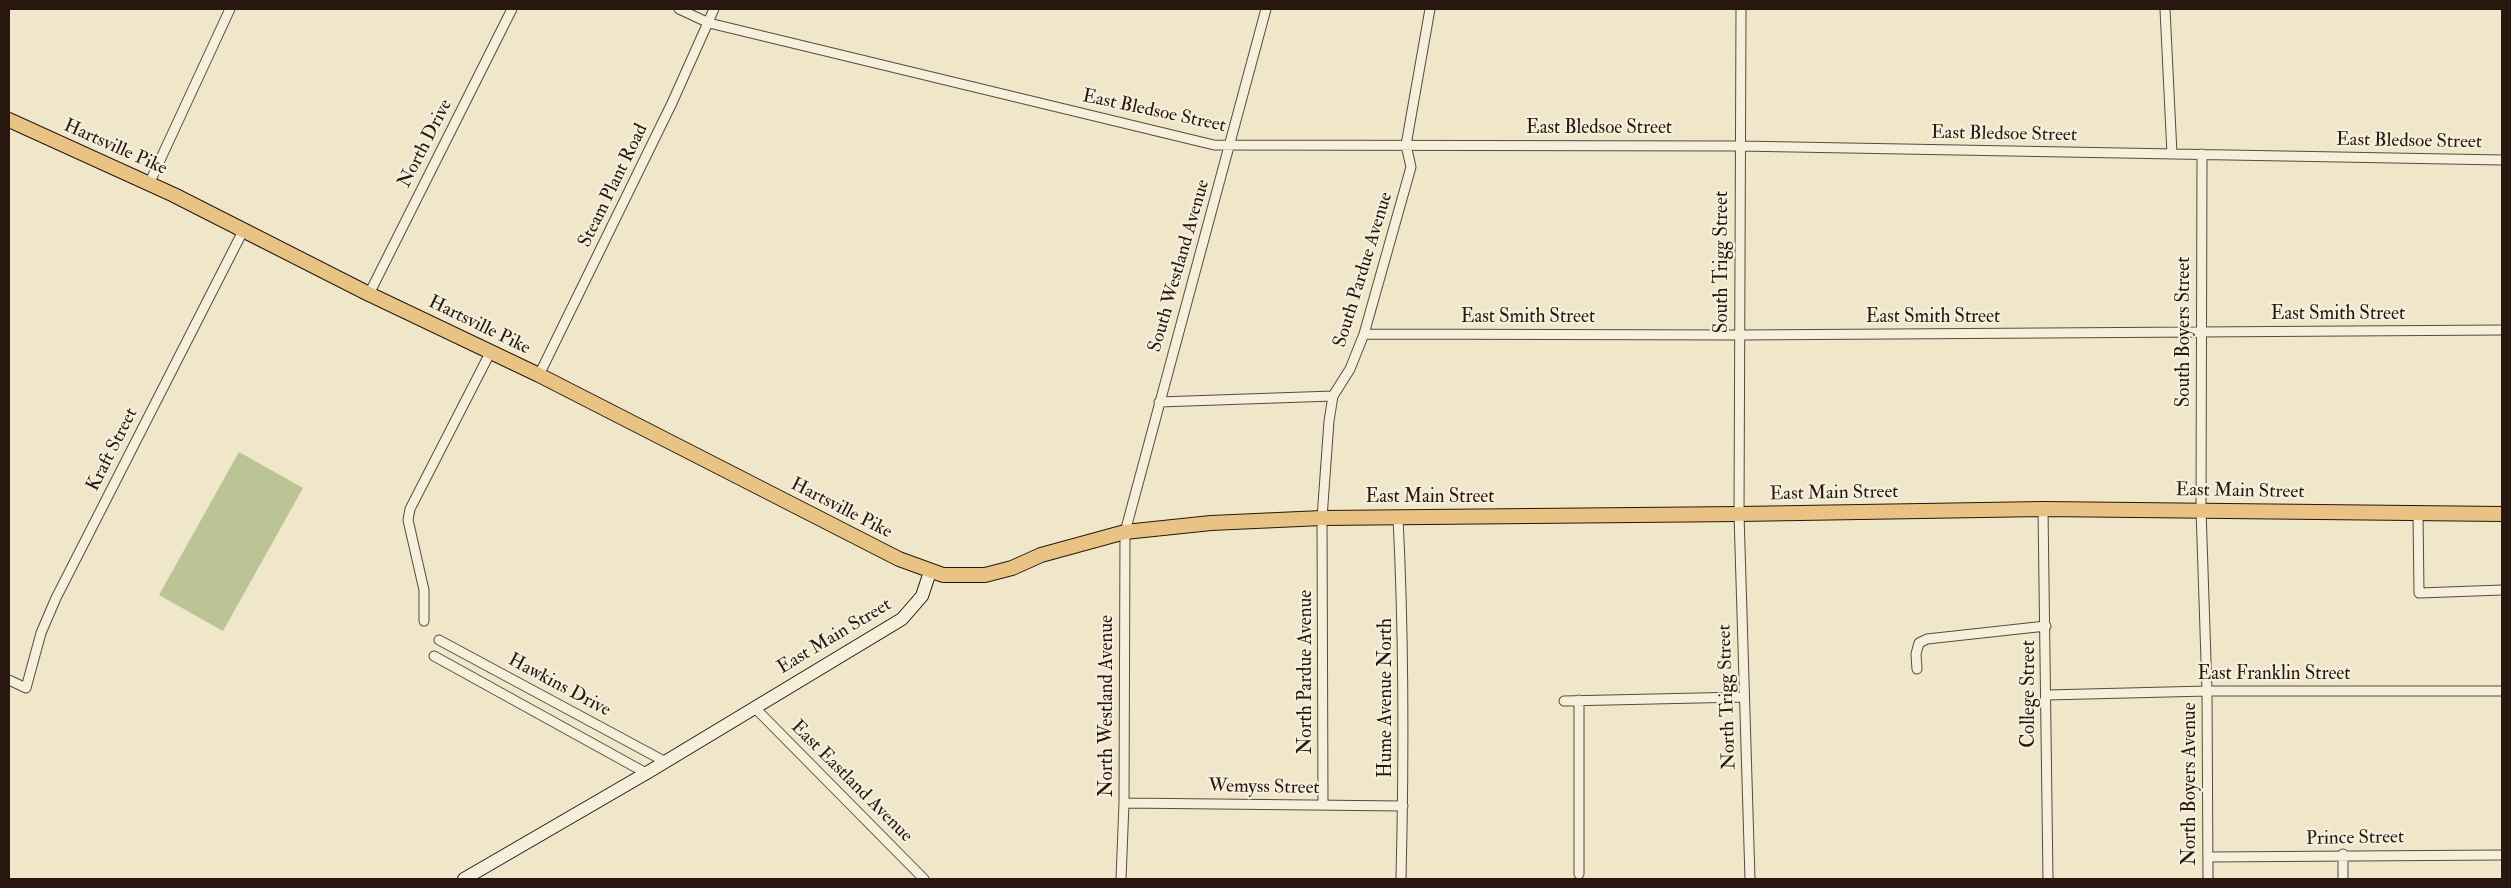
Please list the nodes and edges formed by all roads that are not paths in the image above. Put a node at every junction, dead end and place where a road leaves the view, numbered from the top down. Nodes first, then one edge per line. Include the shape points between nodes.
1 (230, 9) edge
2 (512, 9) edge
3 (679, 9) edge
4 (714, 9) edge
5 (1266, 9) edge
6 (1430, 9) edge
7 (1741, 9) edge
8 (2165, 9) edge
9 (709, 23) junction
10 (9, 120) edge
11 (1230, 145) junction
12 (1406, 145) junction
13 (1739, 146) junction
14 (2172, 154) junction
15 (2202, 154) junction
16 (2502, 160) edge
17 (148, 184) junction
18 (243, 231) junction
19 (369, 294) junction
20 (2502, 330) edge
21 (2202, 332) junction
22 (1364, 334) junction
23 (1740, 335) junction
24 (490, 353) junction
25 (539, 375) junction
26 (1334, 396) junction
27 (1159, 402) junction
28 (2043, 508) junction
29 (2201, 509) junction
30 (1739, 514) junction
31 (2418, 514) junction
32 (2502, 514) edge
33 (1398, 517) junction
34 (1322, 518) junction
35 (1126, 532) junction
36 (1323, 539) joint
37 (930, 572) junction
38 (2502, 590) edge
39 (424, 621) dead end
40 (2046, 626) junction
41 (439, 640) dead end
42 (434, 656) dead end
43 (1917, 669) dead end
44 (9, 680) edge
45 (2502, 690) edge
46 (2207, 691) junction
47 (2046, 695) junction
48 (1743, 697) junction
49 (1578, 700) junction
50 (1564, 701) dead end
51 (754, 708) junction
52 (664, 761) junction
53 (646, 773) junction
54 (1124, 803) junction
55 (1323, 805) junction
56 (1403, 806) junction
57 (2343, 854) junction
58 (2502, 855) edge
59 (2208, 857) junction
60 (1580, 874) dead end
61 (464, 879) edge
62 (924, 879) edge
63 (1121, 879) edge
64 (1401, 879) edge
65 (1750, 879) edge
66 (2048, 879) edge
67 (2208, 879) edge
68 (2343, 879) edge

1 - 17 street
2 - 19 street, North Drive
3 - 9 street, East Bledsoe Street
4 - 9 street, Steam Plant Road
5 - 11 street, South Westland Avenue
6 - 12 street, South Pardue Avenue
7 - 13 street, South Trigg Street
8 - 14 street
9 - 11 street, East Bledsoe Street via 1214,145
9 - 25 street, Steam Plant Road
10 - 17 main road, Hartsville Pike
11 - 12 street, East Bledsoe Street
11 - 27 street, South Westland Avenue
12 - 13 street, East Bledsoe Street
12 - 22 street, South Pardue Avenue via 1411,168
13 - 14 street, East Bledsoe Street
13 - 23 street, South Trigg Street
14 - 15 street, East Bledsoe Street
15 - 16 street, East Bledsoe Street
15 - 21 street, South Boyers Street
17 - 18 main road, Hartsville Pike
18 - 19 main road, Hartsville Pike
18 - 44 street, Kraft Street via 56,598 40,632 26,688
19 - 24 main road, Hartsville Pike
20 - 21 street, East Smith Street
21 - 23 street, East Smith Street
21 - 29 street, South Boyers Street
22 - 23 street, East Smith Street
22 - 26 street, South Pardue Avenue via 1350,369
23 - 30 street, South Trigg Street
24 - 25 main road, Hartsville Pike
24 - 39 street via 410,509 408,520 424,590
25 - 37 main road, Hartsville Pike via 833,526
26 - 27 street
26 - 34 street, South Pardue Avenue via 1329,421
27 - 35 street, South Westland Avenue
28 - 29 main road, East Main Street
28 - 30 main road, East Main Street
28 - 40 street, College Street
29 - 31 main road, East Main Street
29 - 46 street, North Boyers Avenue
30 - 33 main road, East Main Street
30 - 48 street, North Trigg Street
31 - 32 main road, East Main Street
31 - 38 street via 2419,594
33 - 34 main road, East Main Street
33 - 56 street, Hume Avenue North via 1403,616
34 - 35 main road, East Main Street via 1211,523
34 - 36 street, South Pardue Avenue
35 - 37 main road, East Main Street via 1041,555 985,575 958,577
35 - 54 street, North Westland Avenue
36 - 55 street, North Pardue Avenue
37 - 51 street, East Main Street via 922,596 902,620
40 - 43 street via 1926,639 1919,643
40 - 47 street, College Street
41 - 52 street, Hawkins Drive
42 - 53 street, Hawkins Drive
45 - 46 street, East Franklin Street
46 - 47 street, East Franklin Street
46 - 59 street, North Boyers Avenue
47 - 66 street, College Street
48 - 49 street
48 - 65 street, North Trigg Street
49 - 50 street
49 - 60 street
51 - 52 street, East Main Street
51 - 62 street, East Eastland Avenue
52 - 53 street, East Main Street
53 - 61 street, East Main Street
54 - 55 street, Wemyss Street
54 - 63 street, North Westland Avenue
55 - 56 street, Wemyss Street
56 - 64 street, Hume Avenue North
57 - 58 street, Prince Street
57 - 59 street, Prince Street
57 - 68 street
59 - 67 street, North Boyers Avenue

